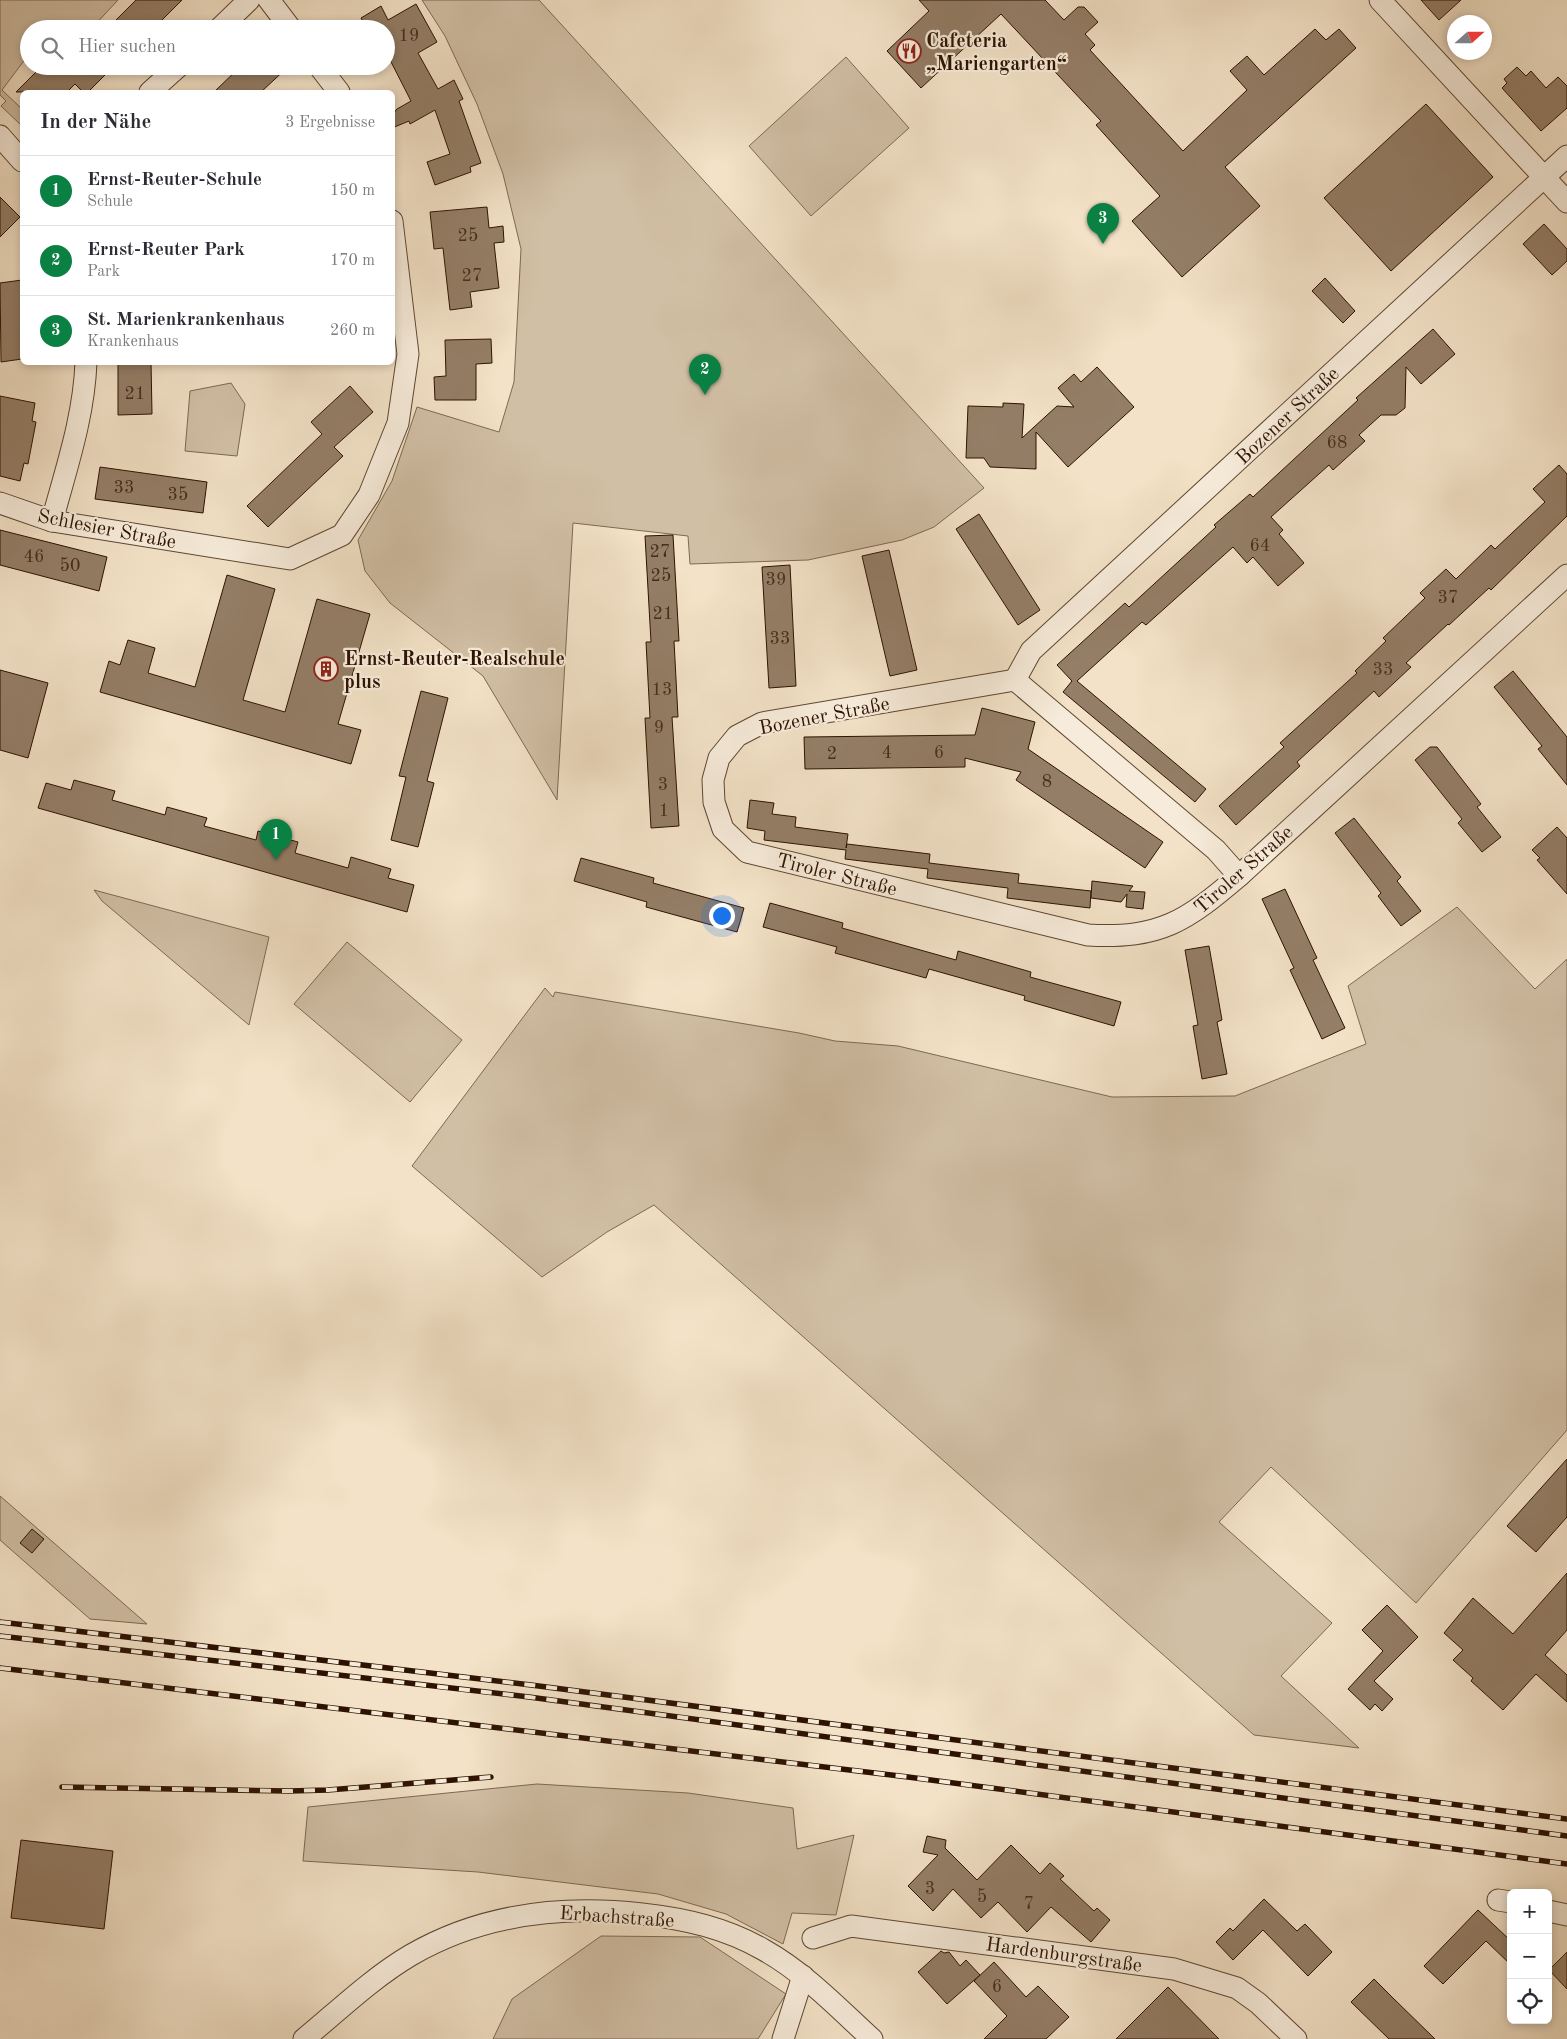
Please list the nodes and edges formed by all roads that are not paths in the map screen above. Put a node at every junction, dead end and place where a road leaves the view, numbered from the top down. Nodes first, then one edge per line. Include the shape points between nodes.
1 (269, 0) edge
2 (1380, 0) edge
3 (245, 1) edge
4 (227, 20) edge
5 (283, 20) edge
6 (169, 75) edge
7 (326, 75) edge
8 (152, 90) edge
9 (337, 90) edge
10 (0, 136) edge
11 (1567, 156) edge
12 (20, 159) edge
13 (1544, 177) junction
14 (1567, 202) edge
15 (395, 246) edge
16 (86, 365) edge
17 (0, 503) edge
18 (52, 521) junction
19 (1567, 574) edge
20 (1015, 680) junction
21 (747, 852) joint
22 (1239, 876) junction
23 (1552, 1912) edge
24 (1567, 1915) edge
25 (813, 1938) dead end
26 (803, 1976) junction
27 (304, 2039) edge
28 (783, 2039) edge
29 (872, 2039) edge
30 (1296, 2039) edge

1 - 5 street
2 - 13 street
3 - 4 street
6 - 8 street
7 - 9 street
10 - 12 street
11 - 13 street, Bozener Straße
13 - 14 street
13 - 20 street, Bozener Straße via 1032,651
15 - 18 street, Schlesier Straße via 408,354 398,423 369,495 342,535 290,559
16 - 18 street via 76,432
17 - 18 street, Schlesier Straße
19 - 22 street, Tiroler Straße
20 - 21 street, Bozener Straße via 762,723 737,736 719,758 713,780 714,802 723,828
20 - 22 street via 1216,850
21 - 22 street, Tiroler Straße via 1088,935 1131,936 1172,924 1205,905
23 - 24 street
25 - 30 street, Hardenburgstraße via 851,1926 1174,1969 1238,1988 1258,2002
26 - 27 street, Erbachstraße via 740,1937 693,1922 646,1914 598,1911 531,1914 468,1929 411,1955
26 - 28 street
26 - 29 street, Erbachstraße

